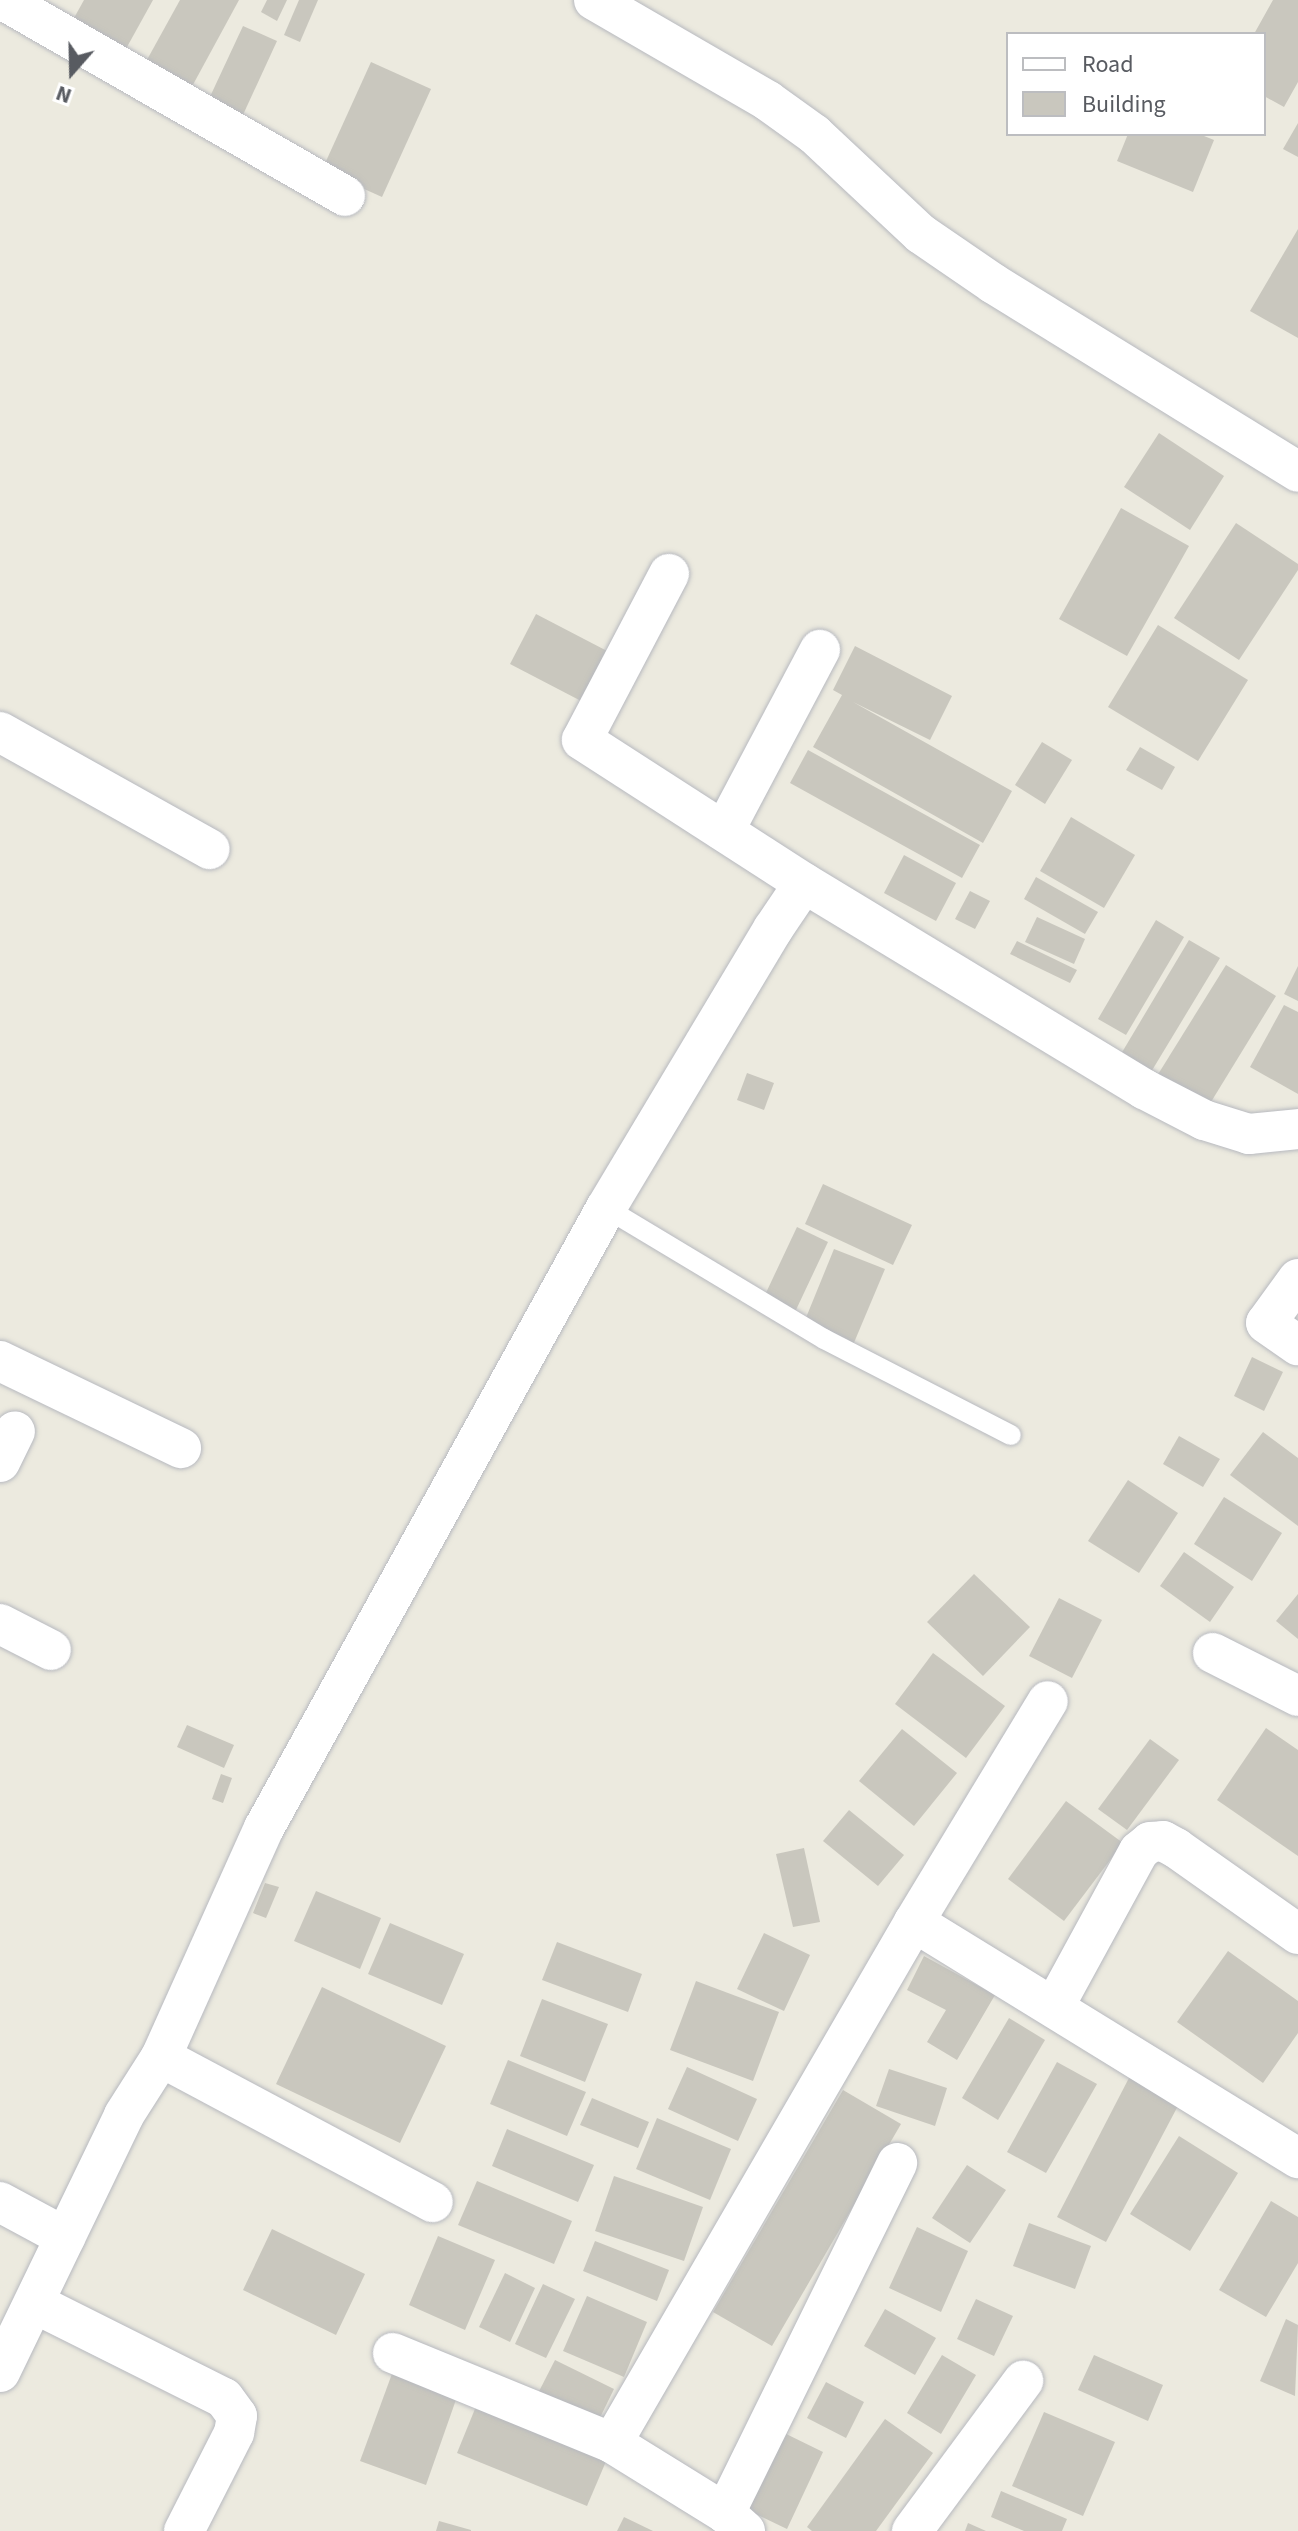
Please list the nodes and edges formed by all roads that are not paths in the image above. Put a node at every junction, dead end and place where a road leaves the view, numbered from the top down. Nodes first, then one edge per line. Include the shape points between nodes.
1 (3, 0) edge
2 (594, 0) edge
3 (345, 196) dead end
4 (1298, 472) edge
5 (669, 574) dead end
6 (820, 650) dead end
7 (0, 732) edge
8 (724, 831) junction
9 (209, 849) dead end
10 (804, 883) junction
11 (1298, 1129) edge
12 (606, 1208) junction
13 (1298, 1279) edge
14 (1298, 1345) edge
15 (0, 1361) edge
16 (1011, 1435) dead end
17 (181, 1448) dead end
18 (0, 1624) edge
19 (51, 1650) dead end
20 (1213, 1653) dead end
21 (1298, 1696) edge
22 (1048, 1701) dead end
23 (914, 1922) junction
24 (1298, 1934) edge
25 (1055, 2005) junction
26 (161, 2057) junction
27 (1298, 2158) edge
28 (897, 2163) dead end
29 (0, 2202) edge
30 (433, 2202) dead end
31 (65, 2237) junction
32 (34, 2303) junction
33 (393, 2353) dead end
34 (0, 2372) edge
35 (1023, 2381) dead end
36 (612, 2443) junction
37 (735, 2522) edge
38 (184, 2531) edge
39 (912, 2531) edge

1 - 3 street
2 - 4 street via 768,101 814,134 921,234 994,284
5 - 8 street via 582,740
6 - 8 street
7 - 9 street
8 - 10 street
10 - 11 street via 1204,1120 1249,1134
10 - 12 street
12 - 16 lane via 824,1339
12 - 26 street via 264,1828
13 - 14 street via 1266,1323
15 - 17 street
18 - 19 street
20 - 21 street
22 - 23 street
23 - 25 street
23 - 36 street
24 - 25 street via 1176,1848 1150,1842 1139,1851
25 - 27 street
26 - 30 street
26 - 31 street via 124,2115
28 - 37 street
29 - 31 street
31 - 32 street
32 - 34 street
32 - 38 street via 224,2398 237,2416 234,2433
33 - 36 street
35 - 39 street
36 - 37 street

